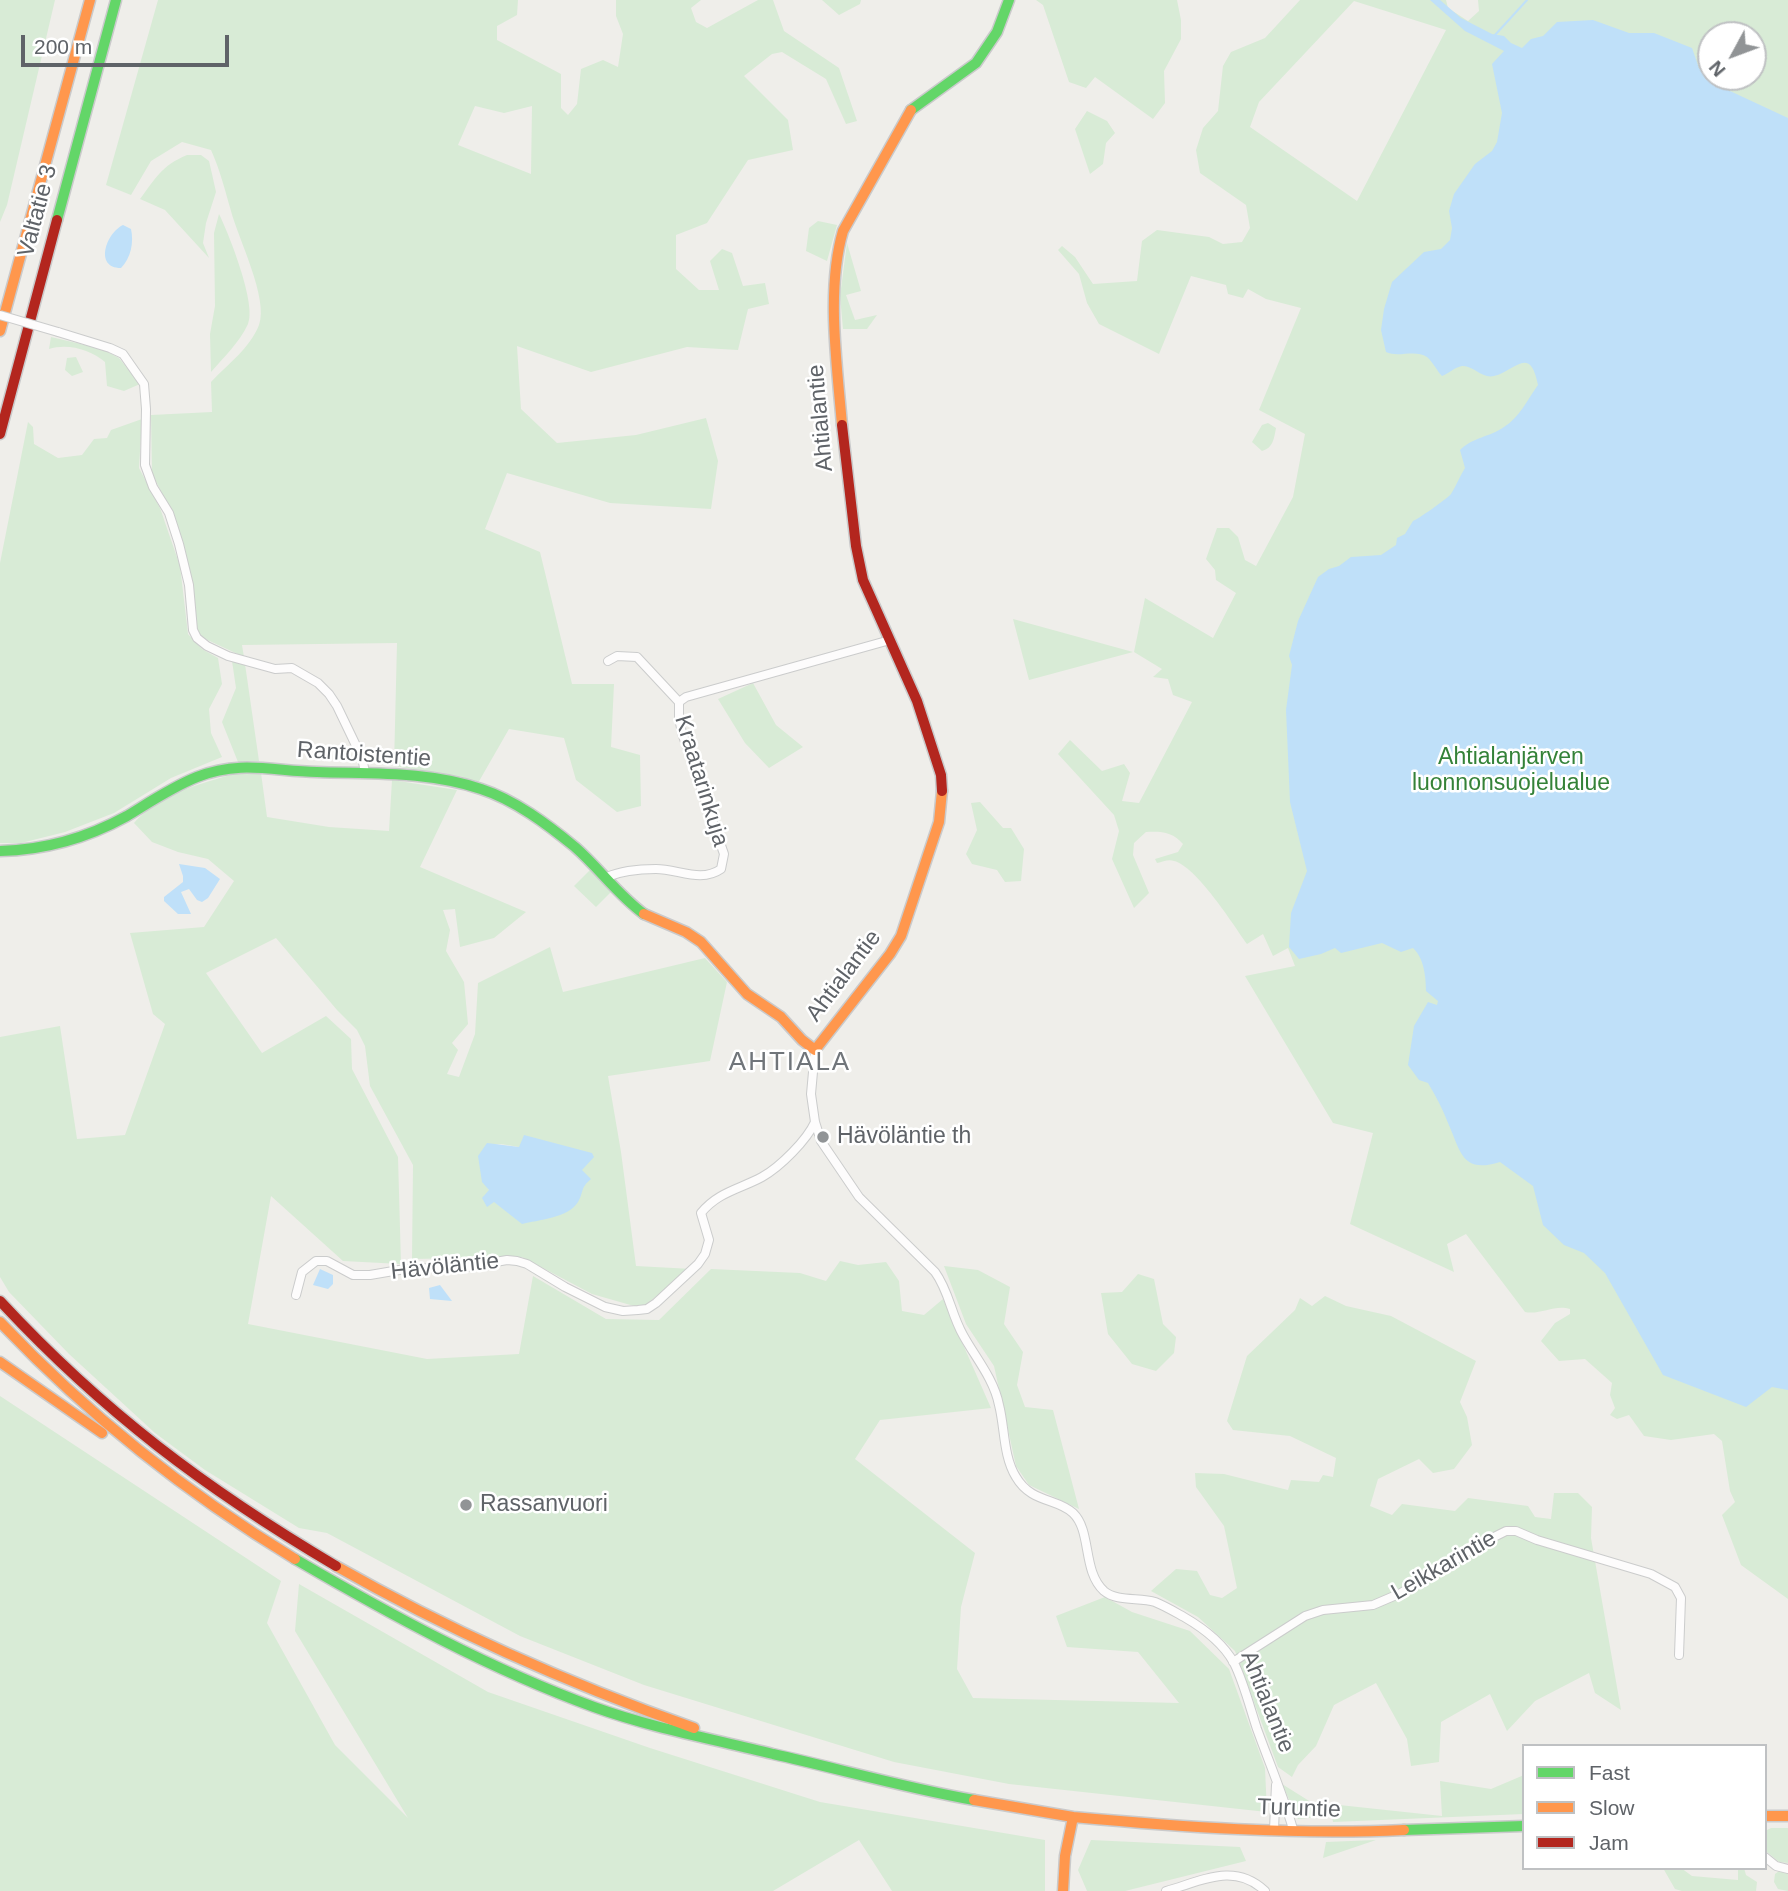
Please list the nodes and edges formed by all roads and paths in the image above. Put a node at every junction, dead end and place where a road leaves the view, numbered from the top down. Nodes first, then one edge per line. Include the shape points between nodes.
1 (90, 0) edge
2 (116, 0) edge
3 (1009, 0) edge
4 (0, 315) edge
5 (0, 331) edge
6 (0, 434) edge
7 (890, 640) junction
8 (608, 661) dead end
9 (679, 702) junction
10 (365, 772) junction
11 (0, 851) edge
12 (607, 877) junction
13 (815, 1050) junction
14 (815, 1122) junction
15 (805, 1139) junction
16 (821, 1141) junction
17 (0, 1292) edge
18 (296, 1295) dead end
19 (0, 1300) edge
20 (0, 1322) edge
21 (24, 1328) junction
22 (0, 1362) edge
23 (145, 1458) junction
24 (1679, 1655) dead end
25 (1233, 1662) junction
26 (772, 1754) junction
27 (1276, 1782) junction
28 (1767, 1816) edge
29 (1788, 1816) edge
30 (1073, 1817) junction
31 (1522, 1826) edge
32 (1274, 1829) junction
33 (1293, 1829) junction
34 (1767, 1859) edge
35 (1788, 1869) edge
36 (1063, 1891) edge
37 (1166, 1891) edge
38 (1265, 1891) edge

1 - 5 main road, Valtatie 3
2 - 6 main road, Valtatie 3
3 - 7 main road, Ahtialantie via 997,32 976,63 911,110 843,231 838,248 838,386 857,559
4 - 10 street, bridge via 123,354 144,384 145,465 179,544 189,585 192,630 207,646 228,656 275,669 292,668 318,683 337,706
7 - 9 street, Kraatarinkuja
7 - 13 main road, Ahtialantie via 917,701 941,775 939,822 901,936
8 - 9 street, Kraatarinkuja via 617,656 637,657
9 - 12 street, Kraatarinkuja via 682,733 724,854 721,869 704,876 658,868
10 - 11 main road, Rantoistentie via 235,767 168,789 124,817 69,842
10 - 12 main road, Rantoistentie via 491,792 543,824
12 - 13 main road, Rantoistentie via 640,911 700,941 749,996 778,1013 798,1038
13 - 14 street, Ahtialantie via 811,1094
14 - 15 street, Hävöläntie
14 - 16 street, Ahtialantie
15 - 16 street
15 - 18 street, Hävöläntie via 765,1175 708,1204 701,1213 709,1240 705,1254 647,1308 623,1311 605,1307 527,1264 507,1260 370,1275 353,1275 327,1261 316,1261 302,1272
16 - 25 street, Ahtialantie via 859,1198 943,1283 999,1405 1014,1475 1023,1488 1073,1513 1096,1583 1113,1596 1155,1602 1199,1626
17 - 21 main road
19 - 21 main road
20 - 23 main road via 64,1388
21 - 26 main road via 89,1393 174,1463 362,1581 457,1631 591,1690
22 - 23 main road
23 - 26 main road via 293,1558 452,1645 596,1707 696,1738
24 - 25 street, Leikkarintie via 1681,1598 1675,1587 1651,1574 1506,1531 1401,1593 1373,1605 1305,1616
25 - 27 street, Ahtialantie
26 - 30 main road, Turuntie via 912,1788
27 - 32 street, Ahtialantie
27 - 33 street, Ahtialantie
28 - 29 main road
30 - 32 main road, Turuntie
30 - 36 main road
31 - 33 main road, Turuntie via 1363,1832
32 - 33 main road, Turuntie
34 - 35 street
37 - 38 street via 1232,1874 1252,1880

